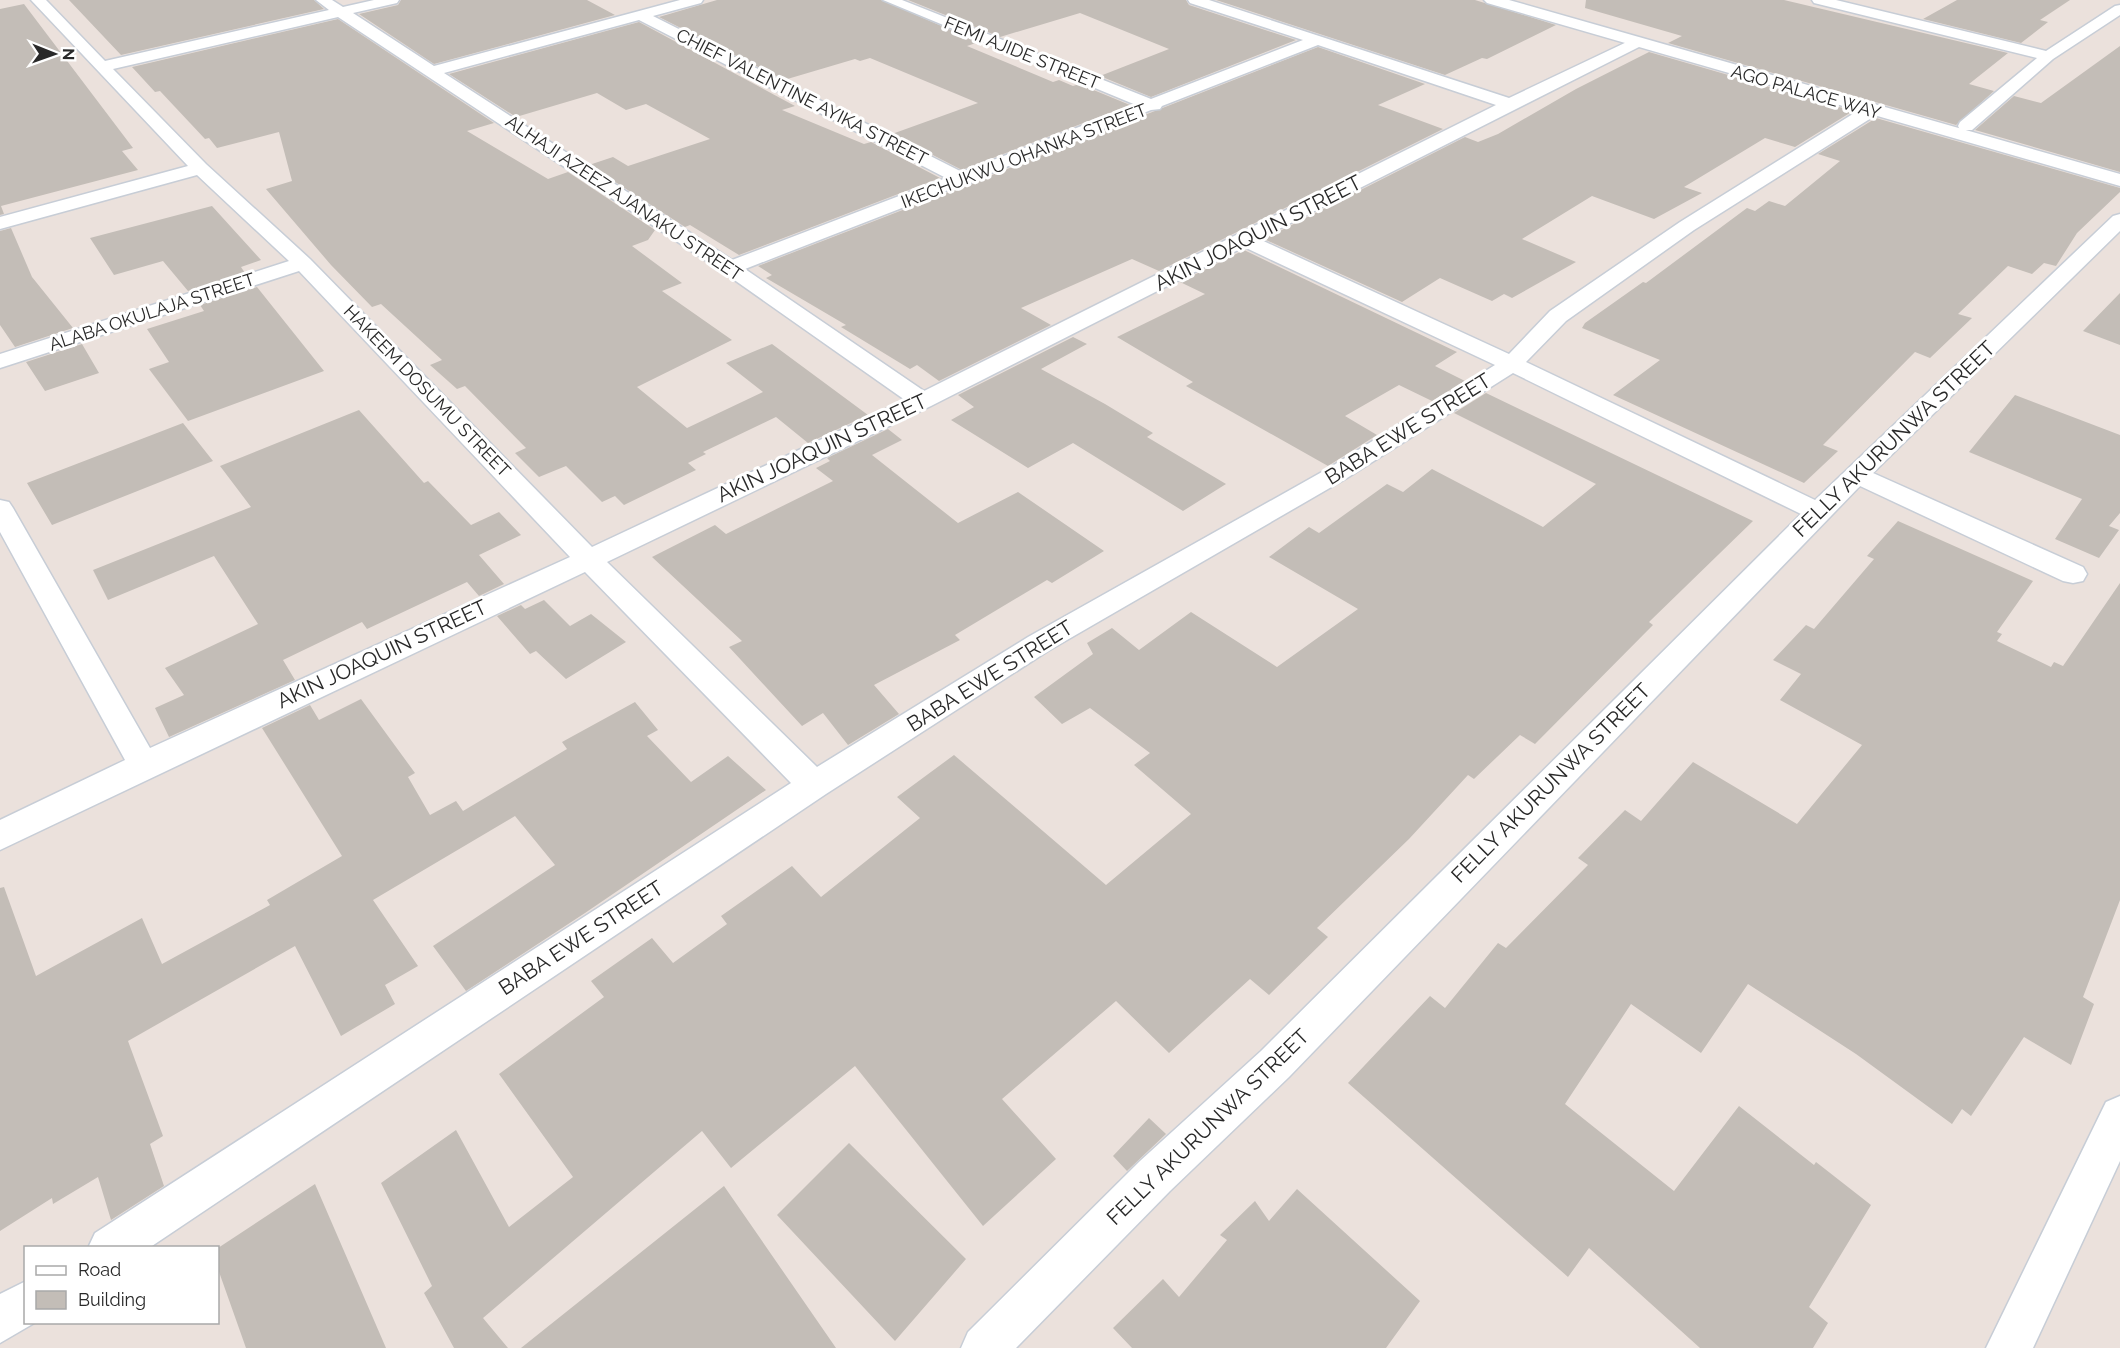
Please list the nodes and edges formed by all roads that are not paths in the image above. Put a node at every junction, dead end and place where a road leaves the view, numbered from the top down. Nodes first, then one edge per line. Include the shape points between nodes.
1 (38, 0) edge
2 (323, 0) edge
3 (392, 0) edge
4 (696, 0) edge
5 (890, 0) edge
6 (1196, 0) edge
7 (1492, 0) edge
8 (1524, 0) edge
9 (1819, 0) edge
10 (2104, 2) dead end
11 (2120, 7) edge
12 (340, 12) junction
13 (640, 15) junction
14 (1318, 40) junction
15 (1636, 43) junction
16 (2048, 56) junction
17 (104, 66) junction
18 (434, 71) junction
19 (1508, 103) junction
20 (1154, 105) junction
21 (1870, 111) junction
22 (1966, 126) junction
23 (200, 168) junction
24 (2120, 171) edge
25 (964, 180) junction
26 (2120, 180) edge
27 (2120, 220) edge
28 (0, 223) edge
29 (1245, 240) junction
30 (303, 263) junction
31 (730, 268) junction
32 (0, 361) edge
33 (1512, 364) junction
34 (923, 401) junction
35 (1857, 475) junction
36 (0, 508) edge
37 (1818, 512) junction
38 (10, 553) edge
39 (588, 559) junction
40 (2073, 574) dead end
41 (143, 764) junction
42 (814, 785) junction
43 (0, 837) edge
44 (2120, 1116) edge
45 (113, 1246) edge
46 (24, 1304) edge
47 (0, 1320) edge
48 (984, 1348) edge
49 (2009, 1348) edge

1 - 17 street, HAKEEM DOSUMU STREET
2 - 12 street, ALHAJI AZEEZ AJANAKU STREET
3 - 12 street
4 - 13 street
5 - 20 street, FEMI AJIDE STREET
6 - 14 street
7 - 15 main road, AGO PALACE WAY
8 - 22 main road, AGO PALACE WAY
9 - 16 street
10 - 11 street
11 - 16 street
12 - 17 street
12 - 18 street, ALHAJI AZEEZ AJANAKU STREET
13 - 18 street
13 - 25 street, CHIEF VALENTINE AYIKA STREET
14 - 19 street
14 - 20 street, IKECHUKWU OHANKA STREET
15 - 19 street, AKIN JOAQUIN STREET
15 - 21 main road, AGO PALACE WAY
16 - 22 street
17 - 23 street, HAKEEM DOSUMU STREET
18 - 31 street, ALHAJI AZEEZ AJANAKU STREET
19 - 29 street, AKIN JOAQUIN STREET
20 - 25 street, IKECHUKWU OHANKA STREET
21 - 26 main road, AGO PALACE WAY
21 - 33 street, BABA EWE STREET via 1687,226 1558,316
22 - 24 main road, AGO PALACE WAY
23 - 28 street
23 - 30 street, HAKEEM DOSUMU STREET
25 - 31 street, IKECHUKWU OHANKA STREET
27 - 35 street, FELLY AKURUNWA STREET
29 - 33 street
29 - 34 street, AKIN JOAQUIN STREET
30 - 32 street, ALABA OKULAJA STREET
30 - 39 street, HAKEEM DOSUMU STREET
31 - 34 street, ALHAJI AZEEZ AJANAKU STREET
33 - 37 street
33 - 42 street, BABA EWE STREET via 1338,473 1038,644
34 - 39 street, AKIN JOAQUIN STREET
35 - 37 street, FELLY AKURUNWA STREET
35 - 40 street
36 - 38 street
37 - 48 street, FELLY AKURUNWA STREET via 1275,1064 1155,1176
38 - 41 street
39 - 41 street, AKIN JOAQUIN STREET
39 - 42 street, HAKEEM DOSUMU STREET
41 - 43 street, AKIN JOAQUIN STREET
42 - 45 street, BABA EWE STREET
44 - 49 street
46 - 47 street

